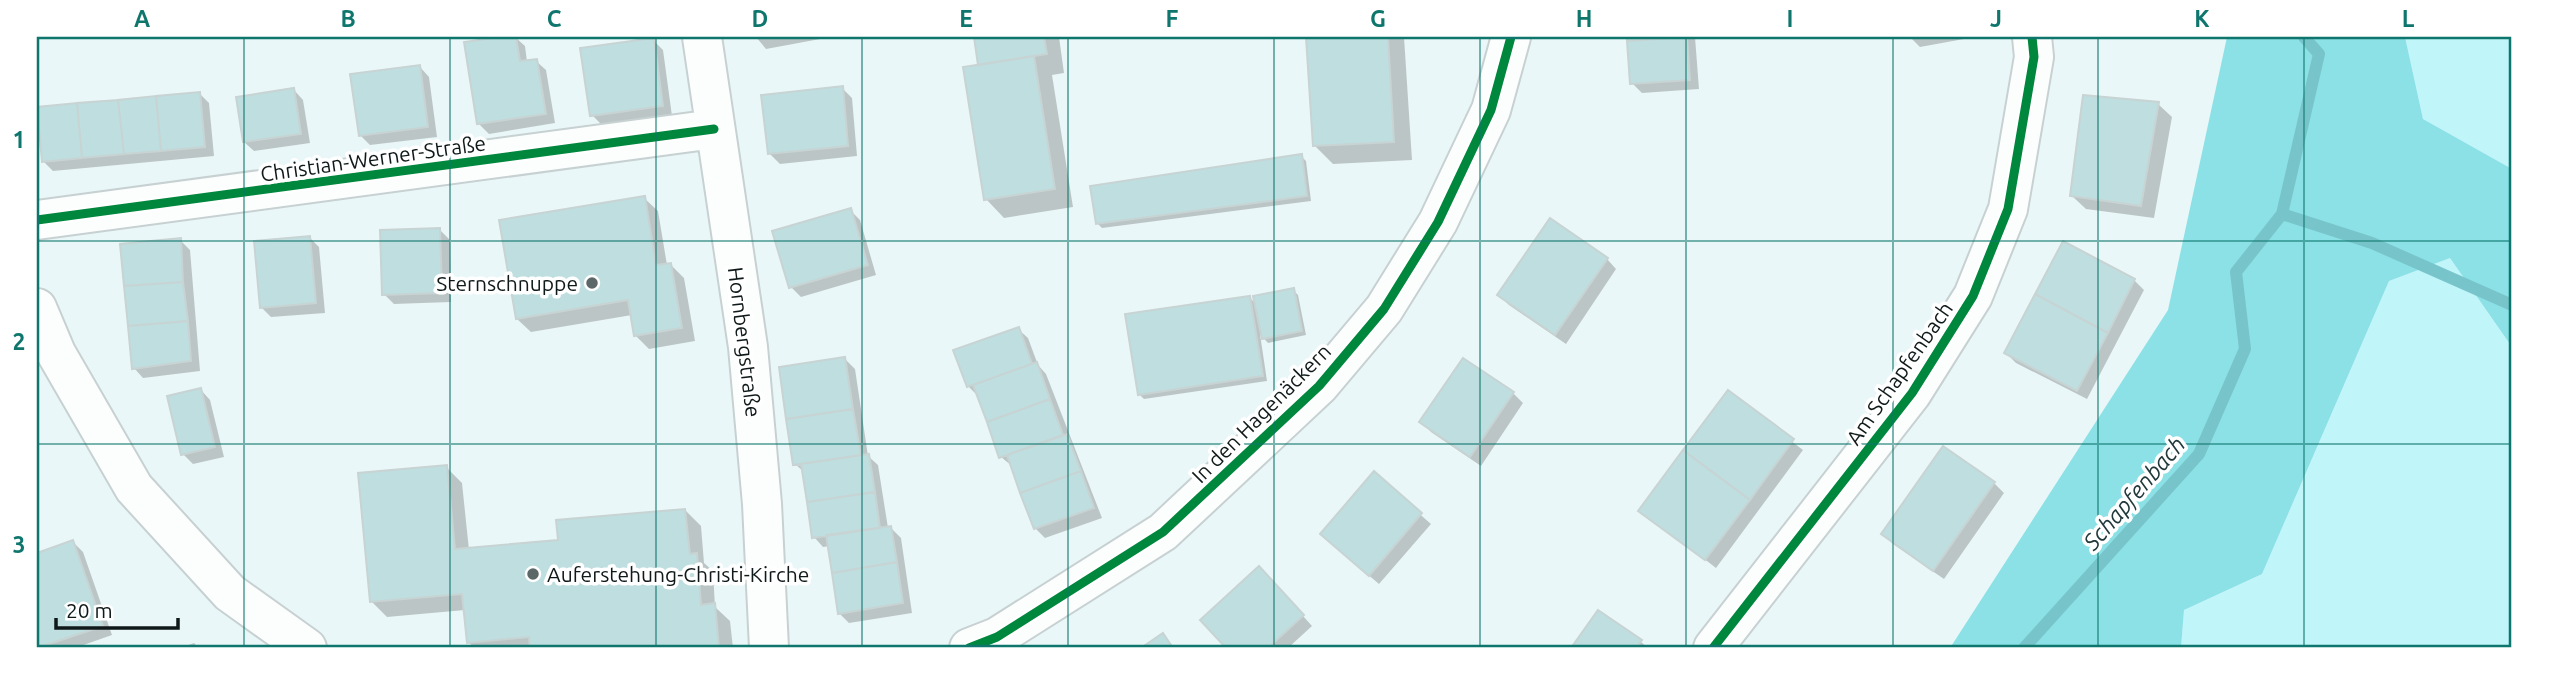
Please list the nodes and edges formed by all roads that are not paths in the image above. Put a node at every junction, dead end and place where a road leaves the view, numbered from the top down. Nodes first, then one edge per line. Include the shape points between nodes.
1 (702, 37) edge
2 (1511, 37) edge
3 (2032, 37) edge
4 (715, 129) junction
5 (37, 220) edge
6 (37, 308) edge
7 (307, 648) edge
8 (769, 648) edge
9 (969, 648) edge
10 (1713, 648) edge

1 - 4 street, Hornbergstraße
2 - 9 street, In den Hagenäckern via 1491,110 1438,222 1384,309 1319,386 1163,532 997,637
3 - 10 street, Am Schapfenbach via 2034,57 2008,209 1973,296 1912,393
4 - 5 street, Christian-Werner-Straße
4 - 8 street, Hornbergstraße via 748,347
6 - 7 street via 56,353 134,488 230,593

